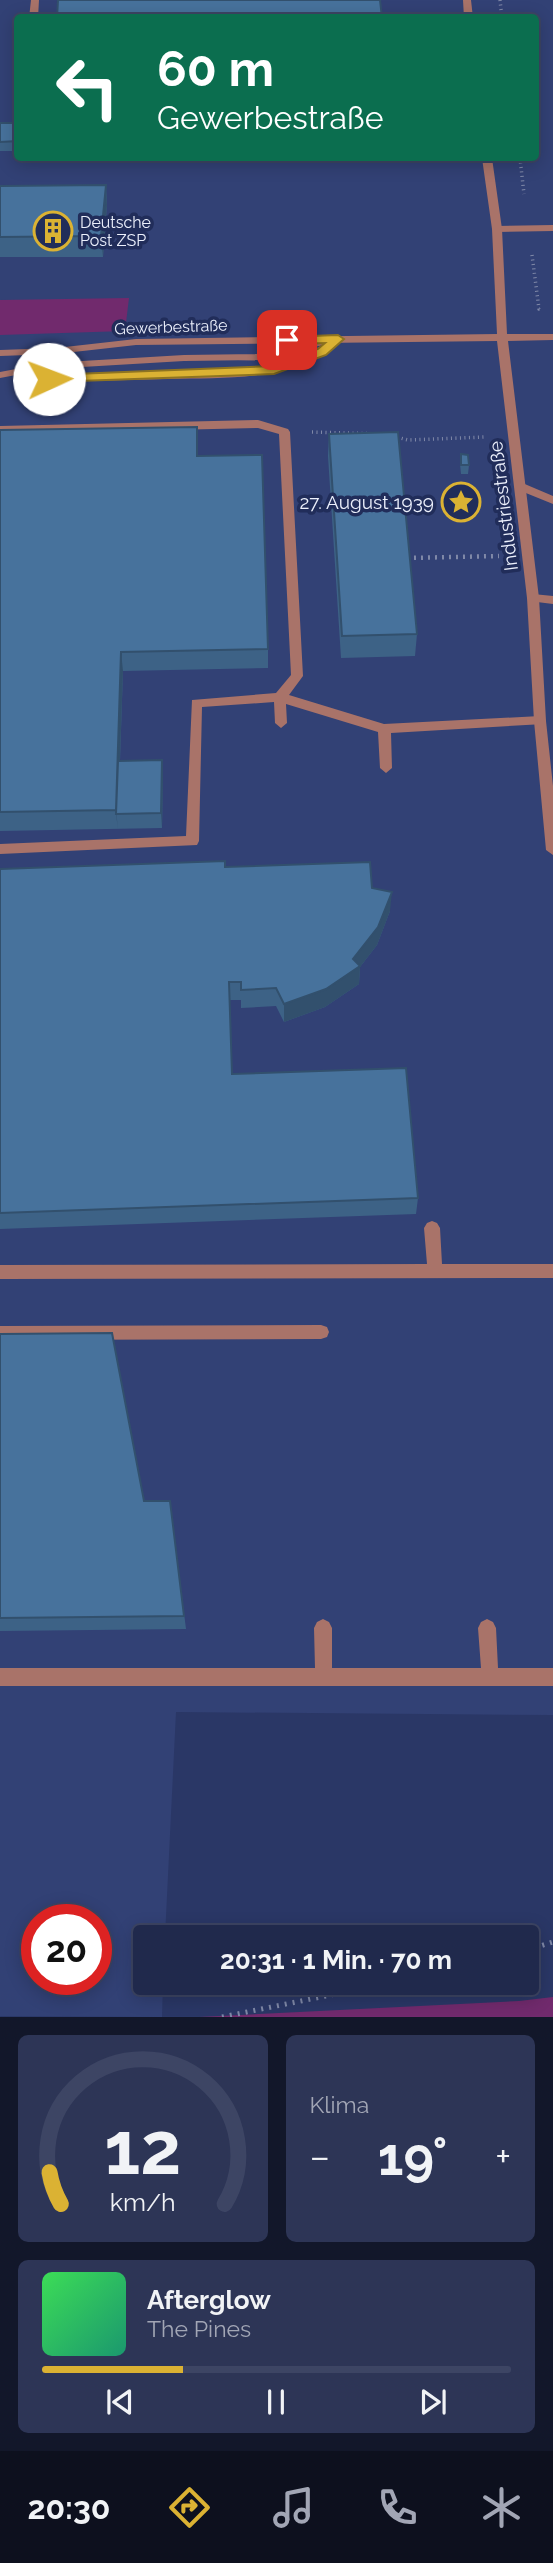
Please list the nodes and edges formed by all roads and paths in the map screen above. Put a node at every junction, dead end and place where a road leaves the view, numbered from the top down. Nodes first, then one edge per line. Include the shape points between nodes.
1 (487, 161) edge
2 (553, 228) edge
3 (496, 229) junction
4 (502, 336) junction
5 (553, 337) edge
6 (338, 339) junction
7 (0, 354) edge
8 (5, 374) edge
9 (0, 430) edge
10 (284, 432) junction
11 (514, 436) junction
12 (520, 486) junction
13 (553, 500) edge
14 (468, 556) dead end
15 (406, 558) edge
16 (533, 598) junction
17 (553, 600) edge
18 (280, 697) junction
19 (540, 721) junction
20 (281, 723) dead end
21 (384, 729) junction
22 (386, 768) dead end
23 (0, 849) edge
24 (553, 850) edge
25 (432, 1228) dead end
26 (435, 1271) junction
27 (553, 1271) edge
28 (0, 1272) edge
29 (321, 1332) dead end
30 (0, 1333) edge
31 (323, 1628) dead end
32 (487, 1628) dead end
33 (324, 1676) junction
34 (0, 1677) edge
35 (490, 1677) junction
36 (553, 1677) edge
37 (331, 1995) edge
38 (222, 2017) edge

1 - 3 street, Industriestraße
2 - 3 street
3 - 4 street, Industriestraße
4 - 5 street, Gewerbestraße
4 - 6 street, Gewerbestraße
4 - 11 street, Industriestraße
6 - 7 street, Gewerbestraße via 136,342
6 - 8 street via 262,357 48,366
6 - 8 street via 322,352 274,370 251,373 49,379
9 - 10 street via 258,424
10 - 11 path via 377,433 408,440
10 - 18 street via 297,676
11 - 12 street, Industriestraße
12 - 13 street
12 - 16 street, Industriestraße
14 - 15 path
16 - 17 street
16 - 19 street, Industriestraße
18 - 20 street
18 - 21 street
18 - 23 street via 196,703 192,841
19 - 21 street
19 - 24 street, Industriestraße
21 - 22 street
25 - 26 street
26 - 27 street
26 - 28 street
29 - 30 street
31 - 33 street
32 - 35 street
33 - 34 street
33 - 35 street
35 - 36 street
37 - 38 path

